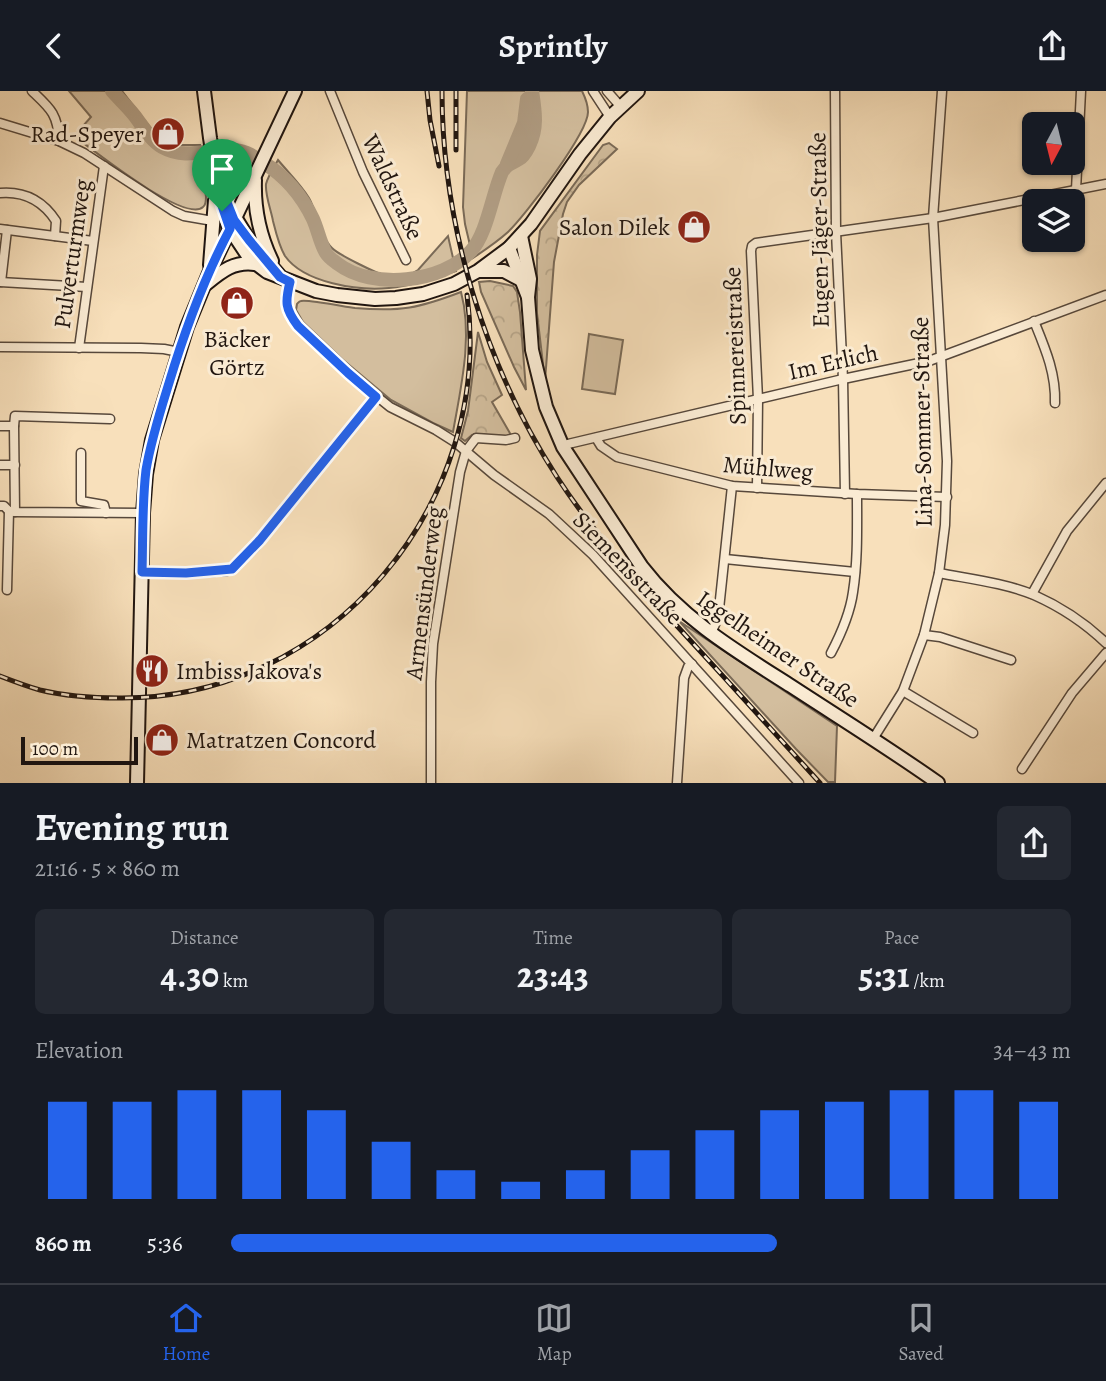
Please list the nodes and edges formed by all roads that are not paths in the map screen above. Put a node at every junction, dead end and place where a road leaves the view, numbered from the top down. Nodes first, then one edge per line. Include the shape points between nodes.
1 (32, 91) edge
2 (204, 91) edge
3 (296, 91) edge
4 (330, 91) edge
5 (593, 91) edge
6 (607, 91) edge
7 (638, 91) edge
8 (835, 91) edge
9 (942, 91) edge
10 (1081, 91) edge
11 (621, 107) junction
12 (610, 117) junction
13 (0, 123) edge
14 (59, 141) junction
15 (104, 166) junction
16 (215, 169) junction
17 (257, 173) junction
18 (1106, 184) edge
19 (1076, 189) edge
20 (1081, 189) edge
21 (0, 193) edge
22 (1022, 201) edge
23 (933, 218) junction
24 (214, 221) junction
25 (232, 224) junction
26 (4, 230) edge
27 (836, 232) junction
28 (55, 236) junction
29 (521, 236) junction
30 (93, 241) junction
31 (509, 249) junction
32 (406, 260) dead end
33 (255, 264) junction
34 (210, 271) junction
35 (478, 271) junction
36 (285, 279) junction
37 (521, 280) junction
38 (1, 282) edge
39 (203, 287) junction
40 (87, 288) junction
41 (1106, 295) edge
42 (528, 297) junction
43 (1034, 321) junction
44 (0, 347) edge
45 (79, 348) junction
46 (179, 352) junction
47 (942, 357) junction
48 (843, 379) junction
49 (376, 397) junction
50 (758, 399) junction
51 (1055, 403) dead end
52 (110, 419) dead end
53 (0, 426) edge
54 (14, 426) junction
55 (515, 438) dead end
56 (596, 438) junction
57 (563, 447) junction
58 (466, 451) junction
59 (81, 453) dead end
60 (0, 465) edge
61 (15, 465) junction
62 (732, 486) junction
63 (1105, 487) edge
64 (757, 488) junction
65 (845, 494) junction
66 (857, 495) junction
67 (947, 497) junction
68 (0, 506) edge
69 (12, 511) junction
70 (106, 513) junction
71 (143, 513) junction
72 (725, 559) junction
73 (142, 572) junction
74 (855, 572) junction
75 (939, 573) junction
76 (8, 590) dead end
77 (1032, 594) junction
78 (710, 633) junction
79 (924, 635) junction
80 (1106, 643) edge
81 (831, 653) dead end
82 (1106, 653) edge
83 (1011, 660) dead end
84 (692, 664) junction
85 (903, 691) junction
86 (973, 733) dead end
87 (873, 739) junction
88 (1022, 769) dead end
89 (137, 782) edge
90 (431, 782) edge
91 (677, 782) edge
92 (799, 782) edge
93 (938, 782) edge

1 - 14 street via 53,112
2 - 16 main road
3 - 17 main road
4 - 32 street, Waldstraße
5 - 12 street
6 - 11 street
7 - 11 main road
8 - 27 street, Eugen-Jäger-Straße
9 - 23 street, Lina-Sommer-Straße
10 - 19 street
11 - 12 main road
12 - 29 main road
13 - 14 street
14 - 15 street
15 - 24 street via 173,211
15 - 30 street, Pulverturmweg
16 - 24 main road
16 - 25 main road
17 - 25 main road
17 - 36 main road via 260,230
18 - 20 street
21 - 28 street via 22,194 43,206 56,221
22 - 23 street
23 - 27 street
23 - 47 street, Lina-Sommer-Straße
24 - 34 main road
25 - 33 main road
25 - 34 main road
25 - 36 main road
26 - 28 street
26 - 38 street
27 - 48 street, Eugen-Jäger-Straße
27 - 50 street, Spinnereistraße via 752,246
28 - 30 street
29 - 31 main road
29 - 42 main road, Iggelheimer Straße via 530,279
30 - 40 street, Pulverturmweg
31 - 35 main road
31 - 37 main road, Iggelheimer Straße
33 - 36 main road
33 - 39 main road via 233,265
34 - 39 main road
35 - 36 main road via 454,285 423,294 375,299 316,291
35 - 37 main road via 504,271
36 - 49 street, Siemensstraße via 292,319
37 - 42 main road, Iggelheimer Straße
38 - 40 street
39 - 46 main road
40 - 45 street, Pulverturmweg
41 - 43 street, Im Erlich
42 - 57 main road, Iggelheimer Straße via 535,368
43 - 47 street, Im Erlich
43 - 51 street via 1053,371
44 - 45 street
45 - 46 street
46 - 71 main road via 152,440
47 - 48 street, Im Erlich
47 - 67 street, Lina-Sommer-Straße
48 - 50 street, Im Erlich
48 - 65 street, Eugen-Jäger-Straße
49 - 58 street, Siemensstraße
49 - 73 street via 232,569
50 - 56 street, Im Erlich
50 - 64 street, Spinnereistraße
52 - 54 street via 15,416
53 - 54 street
54 - 61 street
55 - 58 street via 477,438
56 - 57 street, Im Erlich
56 - 62 street, Mühlweg via 617,457
57 - 78 main road, Iggelheimer Straße via 655,584
58 - 84 street, Siemensstraße via 572,534
58 - 90 street, Armensünderweg via 433,643
59 - 70 street via 80,501 104,505
60 - 61 street
61 - 69 street
62 - 64 street, Mühlweg
62 - 72 street
63 - 77 street via 1067,531
64 - 65 street, Mühlweg
65 - 66 street, Mühlweg
66 - 67 street, Mühlweg
66 - 74 street
67 - 75 street, Lina-Sommer-Straße
68 - 69 street
69 - 70 street
69 - 76 street
70 - 71 street
71 - 73 main road
72 - 74 street
72 - 78 street via 717,620
73 - 89 main road
74 - 81 street via 849,612
75 - 77 street
75 - 79 street, Lina-Sommer-Straße
77 - 80 street via 1075,617
78 - 87 main road, Iggelheimer Straße
79 - 83 street
79 - 85 street, Lina-Sommer-Straße
82 - 88 street via 1072,693
84 - 91 street via 684,678
84 - 92 street, Siemensstraße
85 - 86 street
85 - 87 street, Lina-Sommer-Straße
87 - 93 main road, Iggelheimer Straße

